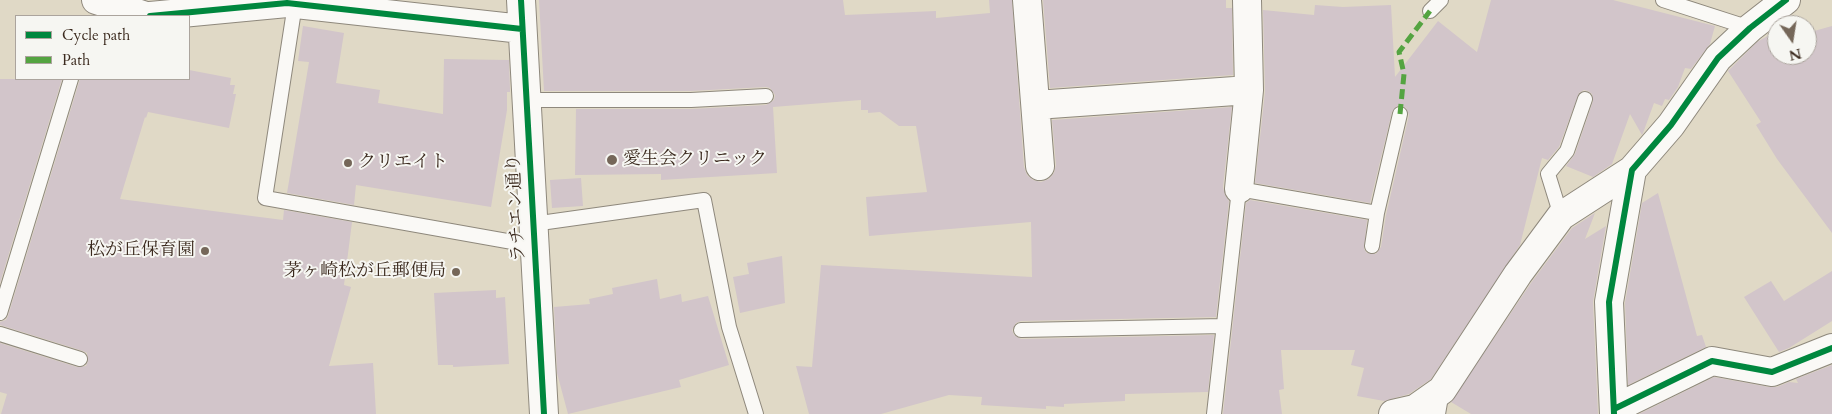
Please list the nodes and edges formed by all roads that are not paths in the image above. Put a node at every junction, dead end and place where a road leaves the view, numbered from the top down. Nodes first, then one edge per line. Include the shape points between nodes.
1 (96, 0) edge
2 (521, 0) edge
3 (1027, 0) edge
4 (1246, 0) edge
5 (1441, 0) edge
6 (1663, 0) edge
7 (1786, 0) edge
8 (295, 4) junction
9 (1430, 11) dead end
10 (91, 15) edge
11 (145, 15) edge
12 (159, 15) edge
13 (1750, 28) junction
14 (522, 29) junction
15 (71, 80) edge
16 (1249, 90) junction
17 (766, 96) dead end
18 (1585, 99) dead end
19 (526, 100) junction
20 (1036, 105) junction
21 (1400, 114) dead end
22 (1040, 166) dead end
23 (1632, 170) junction
24 (1239, 189) junction
25 (1378, 213) junction
26 (1561, 216) junction
27 (534, 235) junction
28 (1372, 246) dead end
29 (0, 313) edge
30 (1223, 326) junction
31 (1022, 330) dead end
32 (0, 334) edge
33 (1832, 348) edge
34 (80, 359) dead end
35 (1440, 402) edge
36 (1614, 412) edge
37 (544, 414) edge
38 (756, 414) edge
39 (1214, 414) edge
40 (1393, 414) edge

1 - 10 lane
1 - 11 street
2 - 14 street, ラチエン通り
3 - 20 street
4 - 16 street
5 - 9 lane
6 - 13 lane
7 - 13 street
8 - 12 street
8 - 14 street
8 - 27 lane via 265,198
13 - 23 street via 1718,58 1671,124
14 - 19 street, ラチエン通り
15 - 29 lane
16 - 20 street
16 - 24 street
17 - 19 lane via 691,100
18 - 26 lane via 1567,152 1548,174
19 - 27 street, ラチエン通り
20 - 22 street
21 - 25 lane
23 - 26 street
23 - 36 street via 1609,302
24 - 25 lane
24 - 30 lane
25 - 28 lane
26 - 35 street via 1518,274
27 - 37 street, ラチエン通り
27 - 38 lane via 704,200 728,327
30 - 31 lane
30 - 39 lane
32 - 34 lane
33 - 36 street via 1772,372 1712,361
35 - 40 street

